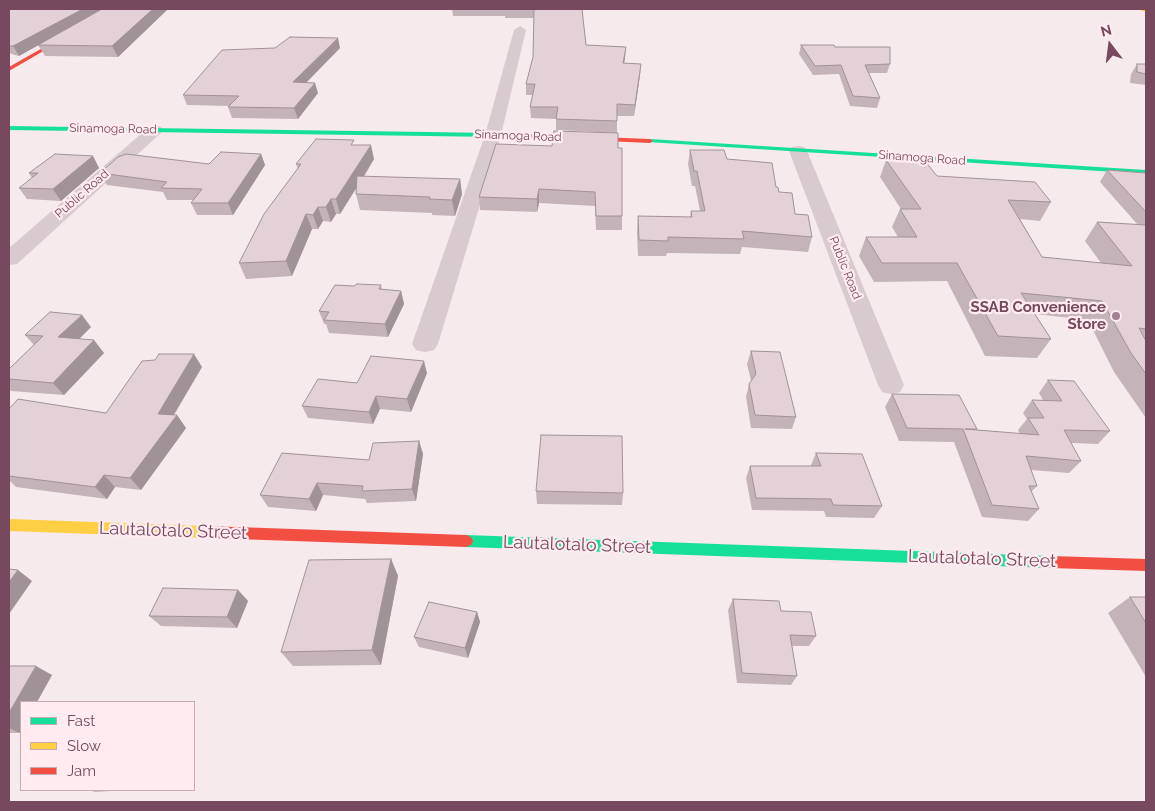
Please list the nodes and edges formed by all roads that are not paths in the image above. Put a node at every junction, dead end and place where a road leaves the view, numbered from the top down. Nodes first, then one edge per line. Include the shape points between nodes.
1 (114, 9) edge
2 (1142, 9) edge
3 (1146, 11) edge
4 (520, 30) dead end
5 (9, 69) edge
6 (9, 128) edge
7 (155, 130) junction
8 (493, 135) junction
9 (798, 151) junction
10 (1146, 172) edge
11 (9, 259) edge
12 (425, 344) dead end
13 (891, 385) dead end
14 (9, 525) edge
15 (1146, 565) edge

1 - 5 street
2 - 3 street
4 - 8 street
6 - 7 street, Sinamoga Road
7 - 8 street, Sinamoga Road
7 - 11 street, Public Road
8 - 9 street, Sinamoga Road
8 - 12 street
9 - 10 street, Sinamoga Road
9 - 13 street, Public Road
14 - 15 street, Lautalotalo Street

